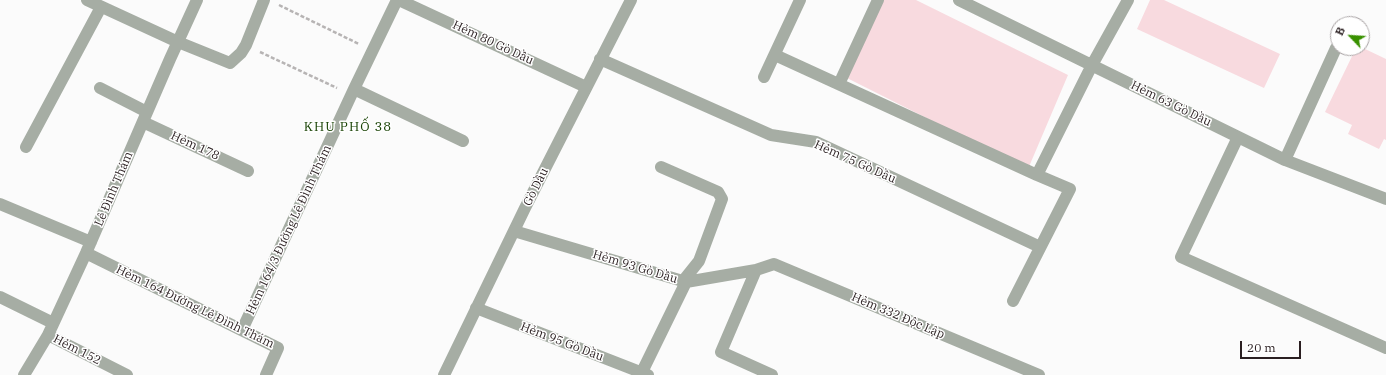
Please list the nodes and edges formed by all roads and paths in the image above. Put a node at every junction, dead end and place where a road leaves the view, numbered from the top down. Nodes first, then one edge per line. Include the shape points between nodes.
1 (87, 0) edge
2 (197, 0) edge
3 (264, 0) edge
4 (398, 0) edge
5 (631, 0) edge
6 (800, 0) edge
7 (878, 0) edge
8 (959, 0) edge
9 (1128, 0) edge
10 (276, 3) dead end
11 (101, 7) junction
12 (178, 42) junction
13 (246, 45) junction
14 (373, 50) junction
15 (775, 55) junction
16 (1332, 56) edge
17 (600, 59) junction
18 (1092, 65) junction
19 (764, 77) dead end
20 (839, 84) junction
21 (586, 87) junction
22 (100, 88) dead end
23 (353, 92) junction
24 (145, 117) junction
25 (1238, 137) junction
26 (463, 141) dead end
27 (26, 147) dead end
28 (1285, 160) junction
29 (661, 167) dead end
30 (248, 171) dead end
31 (1036, 175) junction
32 (1386, 199) edge
33 (0, 204) edge
34 (514, 231) junction
35 (1040, 247) junction
36 (88, 248) junction
37 (756, 270) junction
38 (685, 282) junction
39 (0, 297) edge
40 (1013, 301) dead end
41 (476, 308) junction
42 (53, 323) junction
43 (242, 330) junction
44 (48, 335) junction
45 (1386, 348) edge
46 (645, 374) edge
47 (24, 375) edge
48 (127, 375) edge
49 (266, 375) edge
50 (444, 375) edge
51 (772, 375) edge
52 (1039, 375) edge

1 - 11 street
2 - 12 street, Lê Đình Thám
3 - 13 street
4 - 14 street, Hẻm 164/3 Đường Lê Đình Thám
4 - 21 street, Hẻm 80 Gò Dầu
5 - 17 street, Gò Dầu
6 - 15 street
7 - 20 street
8 - 18 street, Hẻm 63 Gò Dầu
9 - 18 street
10 - 14 path
11 - 12 street
11 - 27 street
12 - 13 street via 230,64
12 - 24 street, Lê Đình Thám
13 - 23 path
14 - 23 street, Hẻm 164/3 Đường Lê Đình Thám
15 - 19 street
15 - 20 street
16 - 28 street
17 - 21 street, Gò Dầu
17 - 35 street, Hẻm 75 Gò Dầu via 771,135 816,142
18 - 25 street, Hẻm 63 Gò Dầu
18 - 31 street
20 - 31 street
21 - 34 street, Gò Dầu
22 - 24 street, Hẻm 178
23 - 26 street
23 - 43 street, Hẻm 164/3 Đường Lê Đình Thám
24 - 30 street, Hẻm 178
24 - 36 street, Lê Đình Thám
25 - 28 street, Hẻm 63 Gò Dầu
25 - 45 street via 1181,257
28 - 32 street, Hẻm 63 Gò Dầu
29 - 38 street via 718,192 722,199 699,262
31 - 35 street via 1070,189
33 - 36 street, Hẻm 164 Đường Lê Đình Thám
34 - 38 street, Hẻm 93 Gò Dầu
34 - 41 street, Gò Dầu
35 - 40 street
36 - 42 street, Lê Đình Thám
36 - 43 street, Hẻm 164 Đường Lê Đình Thám
37 - 38 street, Hẻm 93 Gò Dầu
37 - 51 street via 720,352
37 - 52 street, Hẻm 332 Độc Lập via 774,264
38 - 46 street
39 - 42 street
41 - 46 street, Hẻm 95 Gò Dầu
41 - 50 street, Gò Dầu
42 - 44 street, Lê Đình Thám
43 - 49 street, Hẻm 164 Đường Lê Đình Thám via 278,348
44 - 47 street, Lê Đình Thám
44 - 48 street, Hẻm 152

